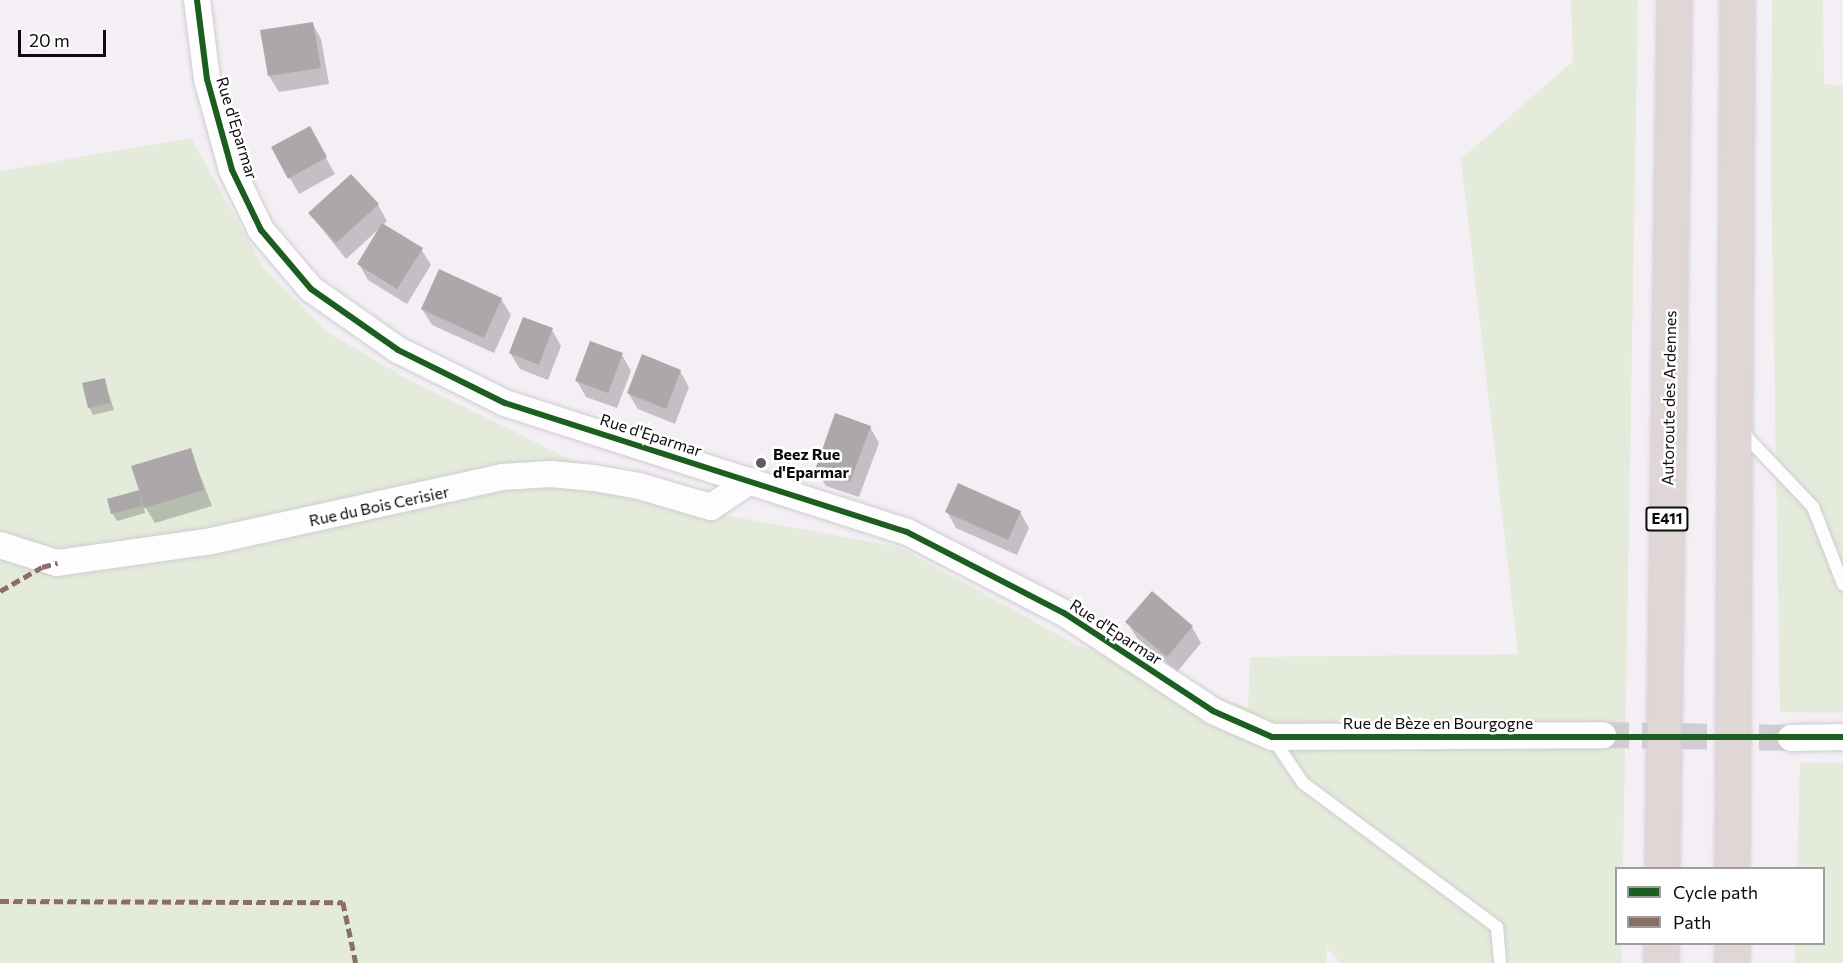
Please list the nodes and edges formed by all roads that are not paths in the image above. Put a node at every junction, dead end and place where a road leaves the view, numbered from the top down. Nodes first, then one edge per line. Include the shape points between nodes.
1 (197, 0) edge
2 (1674, 0) edge
3 (1737, 0) edge
4 (1735, 424) junction
5 (750, 481) junction
6 (0, 544) edge
7 (1843, 584) edge
8 (1603, 735) tunnel mouth
9 (1843, 737) edge
10 (1272, 738) junction
11 (1791, 738) tunnel mouth
12 (1662, 867) edge
13 (1732, 867) edge
14 (1661, 945) edge
15 (1732, 945) edge
16 (1500, 963) edge
17 (1661, 963) edge
18 (1732, 963) edge

1 - 5 street, Rue d'Eparmar via 207,79 232,170 261,230 311,289 398,350 505,403
2 - 12 highway, Autoroute des Ardennes / E411
3 - 4 highway
4 - 7 lane via 1813,507
4 - 13 highway
5 - 6 street, Rue du Bois Cerisier via 711,507 639,486 594,478 551,474 502,477 207,542 57,563
5 - 10 street, Rue d'Eparmar via 907,532 1064,613 1213,711
8 - 10 street, Rue de Bèze en Bourgogne
9 - 11 street
10 - 16 lane via 1302,783 1497,927
14 - 17 highway
15 - 18 highway

